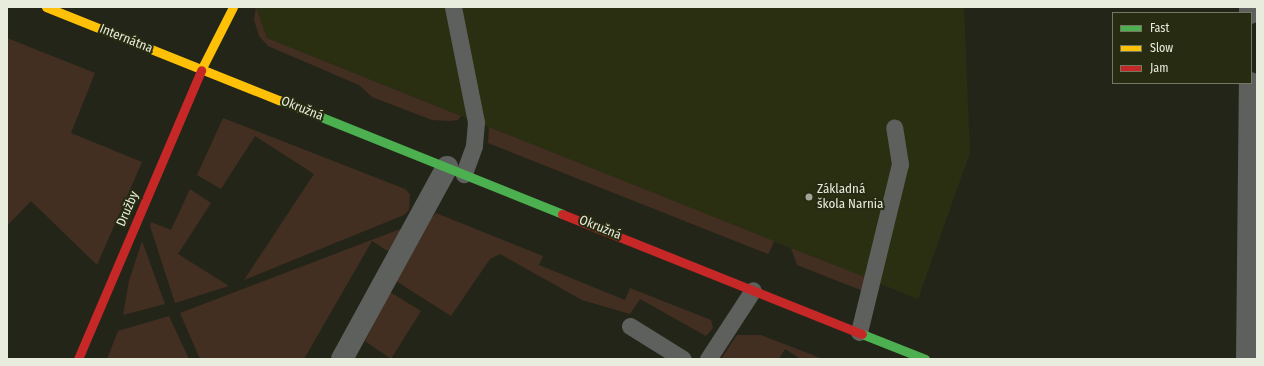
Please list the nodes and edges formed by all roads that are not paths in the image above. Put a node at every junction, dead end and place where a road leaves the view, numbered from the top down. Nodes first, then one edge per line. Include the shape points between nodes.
1 (233, 7) edge
2 (453, 7) edge
3 (50, 8) edge
4 (201, 68) junction
5 (1250, 84) edge
6 (894, 127) dead end
7 (455, 170) junction
8 (754, 290) junction
9 (630, 326) dead end
10 (859, 332) junction
11 (78, 359) edge
12 (342, 359) edge
13 (683, 359) edge
14 (708, 359) edge
15 (925, 359) edge
16 (1248, 359) edge

1 - 4 street, Družby
2 - 7 lane via 476,122 474,146
3 - 4 street, Internátna
4 - 7 street, Okružná
4 - 11 street, Družby
5 - 16 street
6 - 10 lane via 900,164
7 - 8 street, Okružná
7 - 12 street
8 - 10 street, Okružná
8 - 14 lane
9 - 13 lane
10 - 15 street, Okružná

